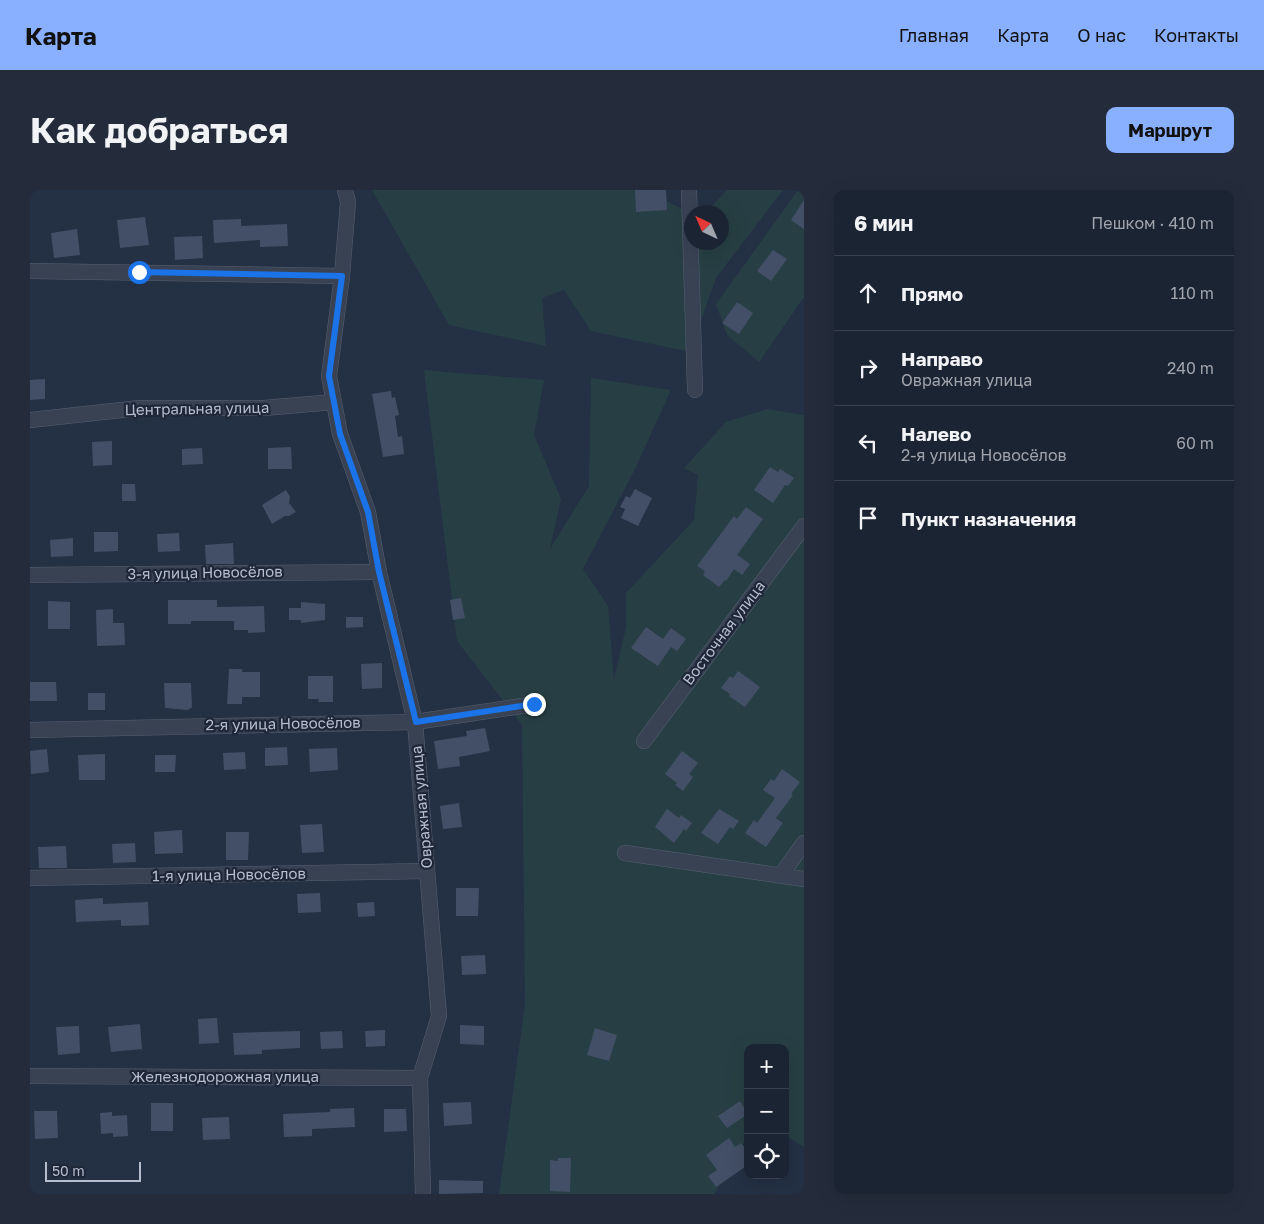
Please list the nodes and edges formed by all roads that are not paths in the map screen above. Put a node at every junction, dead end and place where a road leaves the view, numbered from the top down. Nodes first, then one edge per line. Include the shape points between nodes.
1 (345, 190) edge
2 (689, 190) edge
3 (30, 271) edge
4 (342, 276) junction
5 (695, 390) dead end
6 (334, 402) junction
7 (30, 420) edge
8 (804, 526) edge
9 (379, 572) junction
10 (30, 575) edge
11 (534, 704) dead end
12 (416, 722) junction
13 (30, 730) edge
14 (644, 741) dead end
15 (804, 843) edge
16 (626, 853) dead end
17 (427, 871) junction
18 (781, 875) junction
19 (30, 878) edge
20 (804, 879) edge
21 (30, 1076) edge
22 (420, 1078) junction
23 (423, 1194) edge

1 - 4 street, Овражная улица via 348,202
2 - 5 street
3 - 4 street
4 - 6 street, Овражная улица via 329,376
6 - 7 street, Центральная улица via 264,408 140,408
6 - 9 street, Овражная улица via 340,434 368,512
8 - 14 street, Восточная улица
9 - 10 street, 3-я улица Новосёлов
9 - 12 street, Овражная улица
11 - 12 street, 2-я улица Новосёлов
12 - 13 street, 2-я улица Новосёлов
12 - 17 street, Овражная улица
15 - 18 street
16 - 18 street
17 - 19 street, 1-я улица Новосёлов
17 - 22 street, Овражная улица via 439,1016
18 - 20 street
21 - 22 street, Железнодорожная улица
22 - 23 street, Овражная улица

